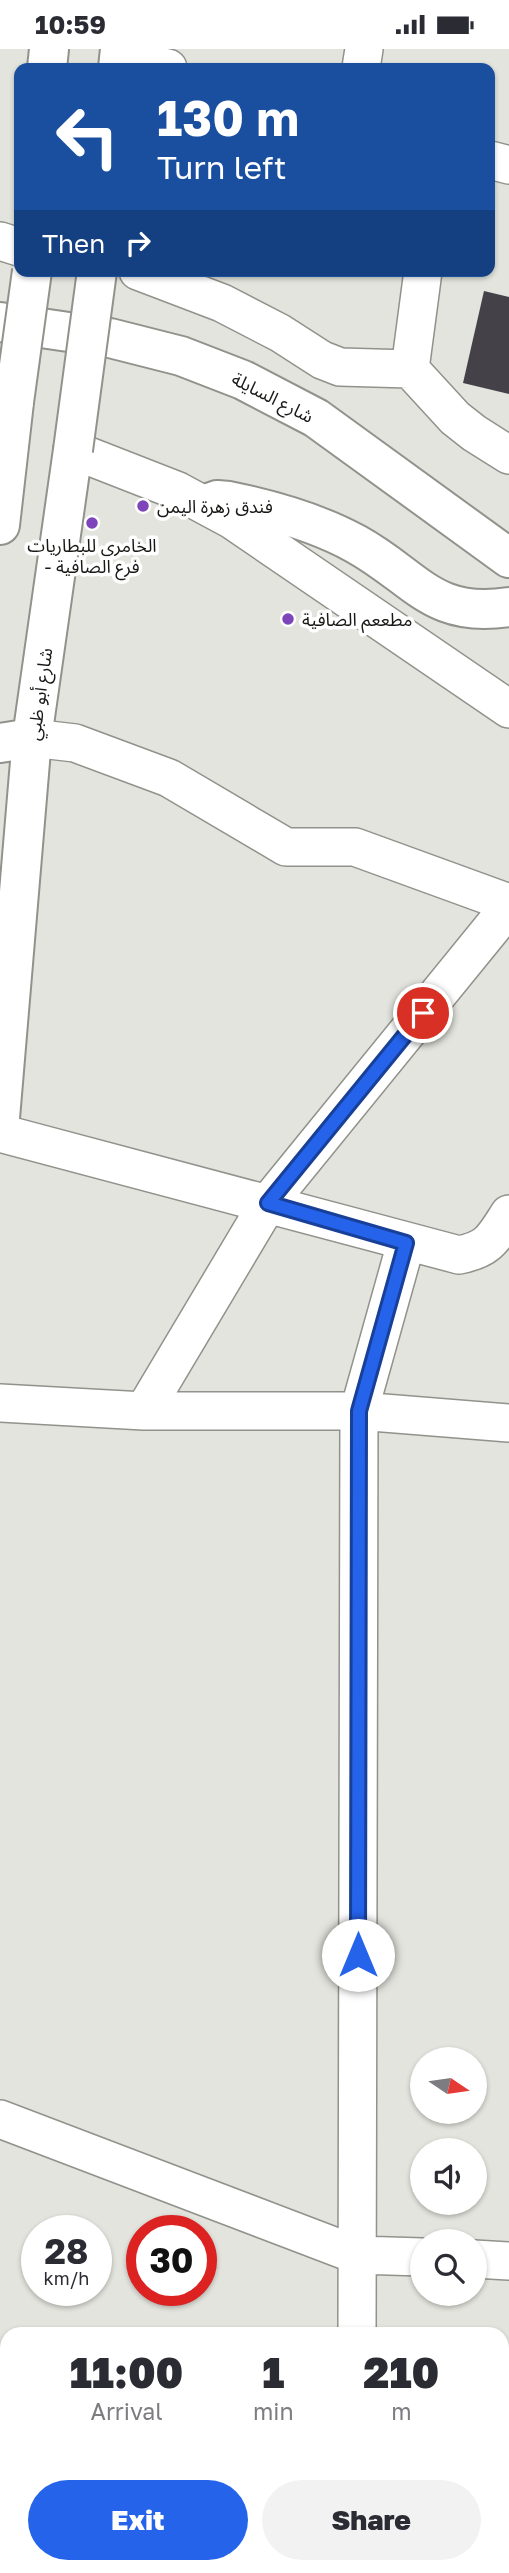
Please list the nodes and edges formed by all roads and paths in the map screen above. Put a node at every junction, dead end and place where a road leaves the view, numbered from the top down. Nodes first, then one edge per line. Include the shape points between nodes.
1 (119, 58) edge
2 (144, 63) edge
3 (31, 277) edge
4 (96, 277) edge
5 (154, 277) edge
6 (422, 277) edge
7 (0, 322) edge
8 (410, 369) junction
9 (7, 401) edge
10 (73, 450) junction
11 (509, 456) edge
12 (206, 504) junction
13 (0, 524) edge
14 (509, 558) edge
15 (509, 607) edge
16 (509, 709) edge
17 (16, 740) edge
18 (509, 905) edge
19 (0, 1118) edge
20 (0, 1133) edge
21 (268, 1203) junction
22 (509, 1214) edge
23 (406, 1243) junction
24 (0, 1403) edge
25 (144, 1411) junction
26 (359, 1411) junction
27 (509, 1423) edge
28 (0, 2119) edge
29 (357, 2255) junction
30 (410, 2257) edge
31 (487, 2260) edge
32 (509, 2261) edge
33 (357, 2327) edge

1 - 2 street
3 - 9 main road, bridge
4 - 10 main road, شارع أبو ظبي, bridge
5 - 8 street via 222,303 340,367
6 - 8 street
7 - 14 main road, شارع السايلة via 110,338 181,356 243,380 316,418
8 - 11 street via 455,418
9 - 13 main road
10 - 12 street
10 - 17 main road, شارع أبو ظبي
12 - 15 main road via 217,500 239,503 337,534 434,598 458,608
12 - 16 street
17 - 18 street via 75,743 169,778 286,847 355,847
17 - 19 main road, شارع أبو ظبي
18 - 21 street
20 - 21 street
21 - 23 street
21 - 25 street
22 - 23 street via 479,1251 458,1255
23 - 26 street
24 - 25 street
25 - 26 street
26 - 27 street
26 - 29 street
28 - 29 street
29 - 30 street
29 - 33 street
31 - 32 street

